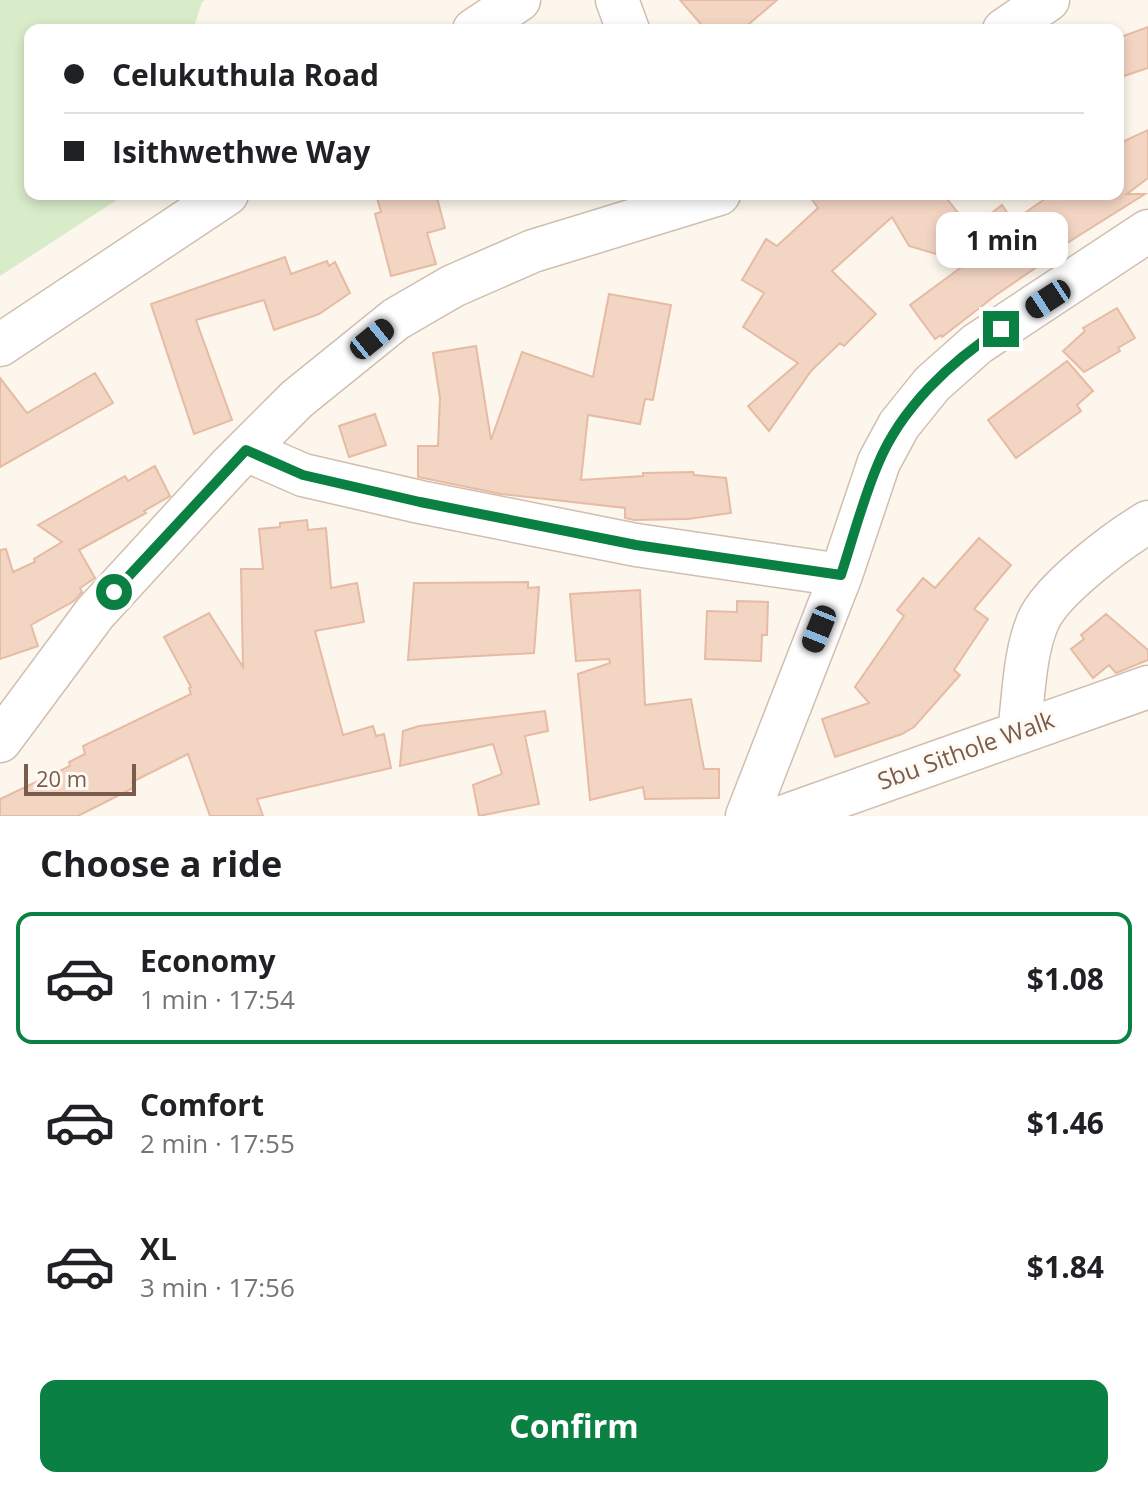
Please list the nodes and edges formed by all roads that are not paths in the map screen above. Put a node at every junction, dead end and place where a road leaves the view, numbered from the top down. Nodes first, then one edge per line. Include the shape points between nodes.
1 (519, 0) edge
2 (617, 0) edge
3 (1048, 0) edge
4 (483, 24) edge
5 (626, 24) edge
6 (1013, 24) edge
7 (218, 200) edge
8 (691, 200) edge
9 (1148, 231) edge
10 (0, 345) edge
11 (246, 450) junction
12 (1148, 522) edge
13 (841, 575) junction
14 (1148, 687) edge
15 (1019, 731) junction
16 (0, 741) edge
17 (747, 816) edge
18 (785, 816) edge

1 - 4 street
2 - 5 street
3 - 6 street
7 - 10 street
8 - 11 street via 533,251 453,286 396,319 297,399
9 - 13 street via 977,344 932,384 899,425 879,462
11 - 13 street via 303,475 420,502 636,545
11 - 16 street via 95,613
12 - 15 street via 1091,563 1039,620
13 - 17 street
14 - 15 street, Sbu Sithole Walk
15 - 18 street, Sbu Sithole Walk

